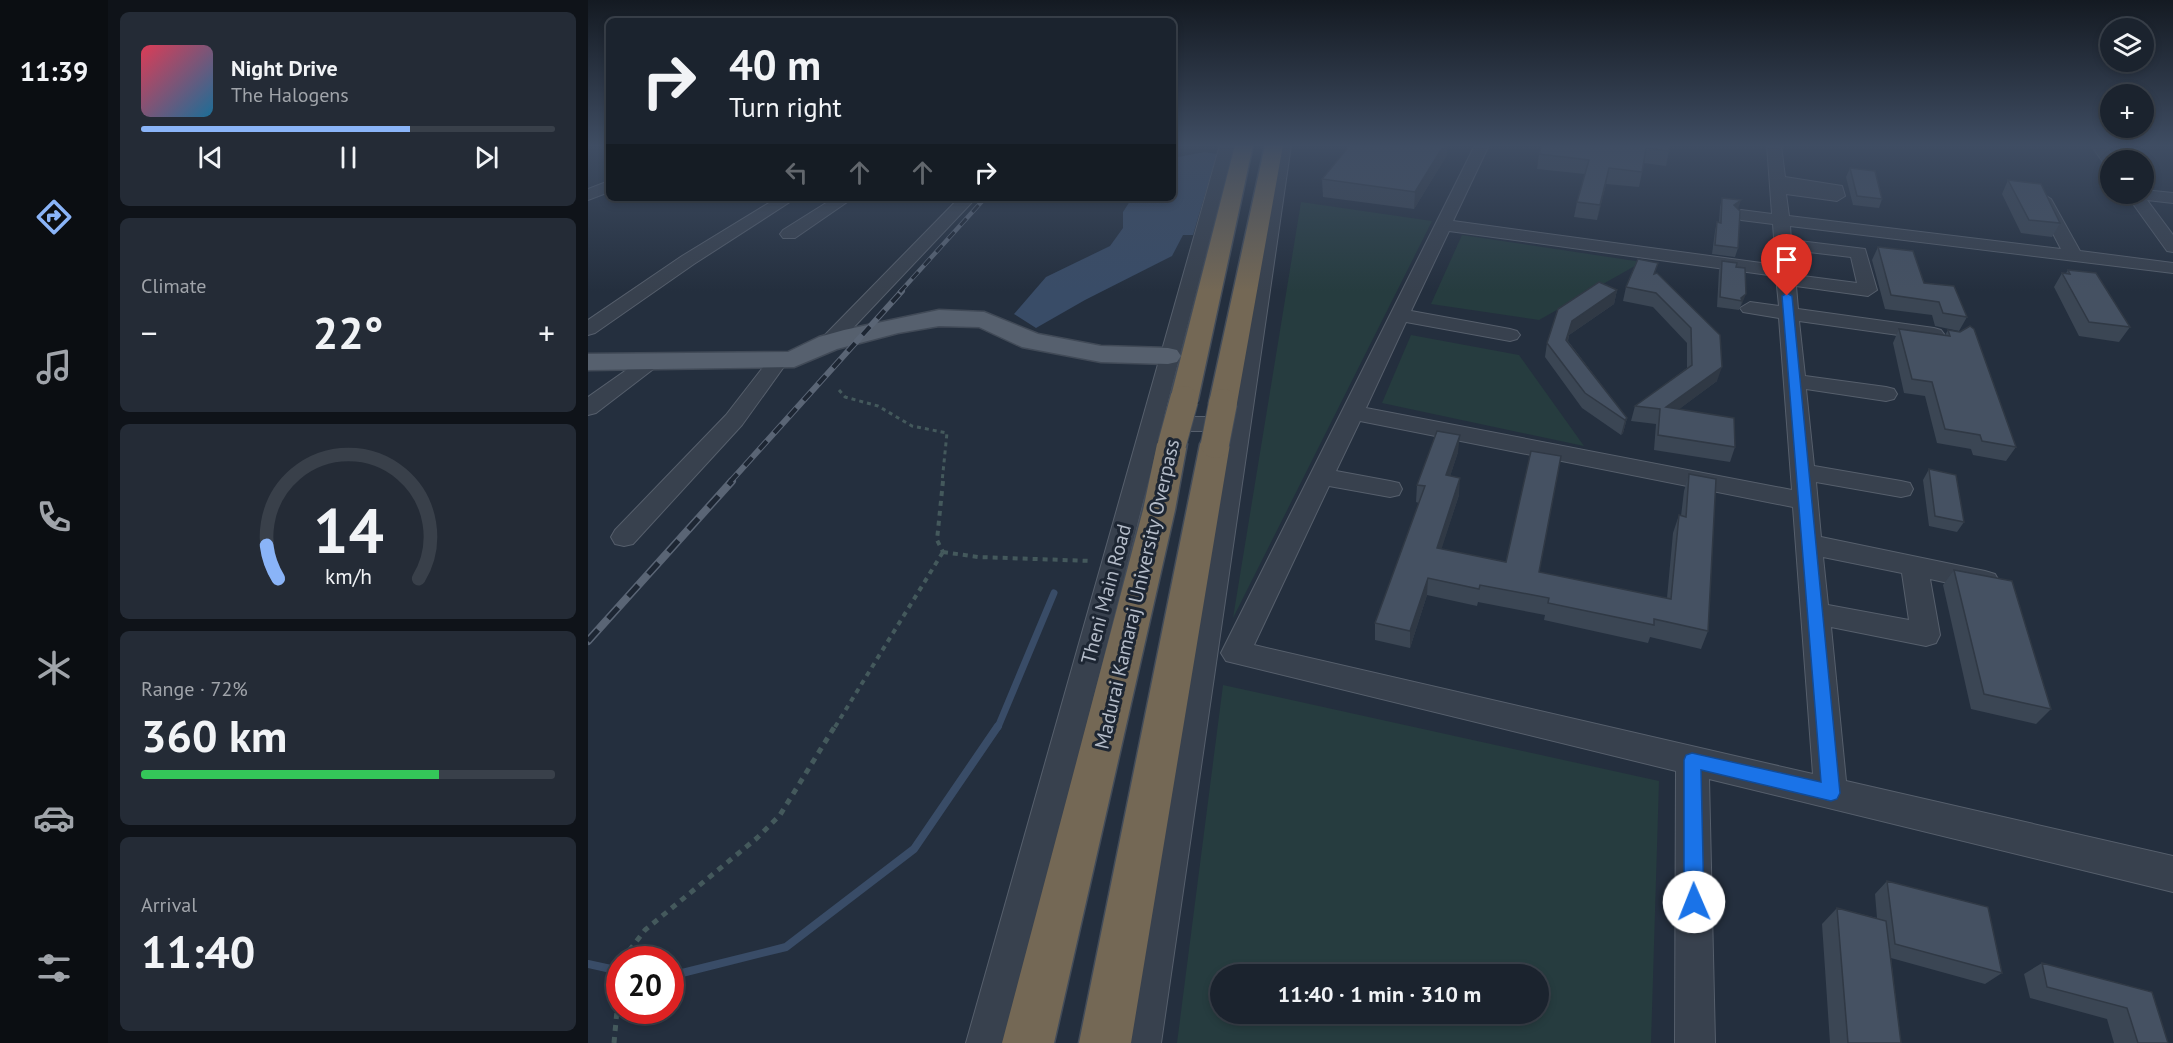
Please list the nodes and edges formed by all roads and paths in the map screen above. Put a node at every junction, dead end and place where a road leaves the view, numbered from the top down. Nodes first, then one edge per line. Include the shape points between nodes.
1 (1213, 194) edge
2 (1233, 194) edge
3 (1265, 194) edge
4 (1274, 194) edge
5 (1459, 194) edge
6 (1778, 194) edge
7 (2154, 196) edge
8 (2173, 198) edge
9 (2043, 199) edge
10 (783, 201) edge
11 (840, 201) edge
12 (965, 201) edge
13 (2141, 204) edge
14 (1741, 215) edge
15 (1780, 220) junction
16 (1444, 225) junction
17 (789, 234) dead end
18 (2173, 247) edge
19 (1738, 252) edge
20 (2077, 256) junction
21 (1784, 263) junction
22 (2173, 268) edge
23 (2092, 277) edge
24 (1750, 308) dead end
25 (1788, 314) junction
26 (1400, 315) junction
27 (588, 329) edge
28 (1510, 335) dead end
29 (1952, 337) edge
30 (828, 343) junction
31 (1168, 356) junction
32 (778, 361) junction
33 (589, 362) edge
34 (648, 363) junction
35 (1794, 381) junction
36 (839, 390) dead end
37 (1886, 394) dead end
38 (588, 408) edge
39 (1353, 413) junction
40 (1225, 424) junction
41 (1161, 434) junction
42 (1802, 472) junction
43 (1322, 477) junction
44 (1390, 489) dead end
45 (1901, 489) dead end
46 (1805, 501) junction
47 (624, 537) dead end
48 (1809, 544) junction
49 (943, 552) junction
50 (1116, 561) junction
51 (1914, 566) junction
52 (1988, 581) edge
53 (1815, 613) junction
54 (1692, 760) junction
55 (1831, 793) junction
56 (2173, 874) edge
57 (633, 946) edge
58 (616, 1024) edge
59 (614, 1043) edge
60 (986, 1043) edge
61 (1028, 1043) edge
62 (1105, 1043) edge
63 (1141, 1043) edge
64 (1695, 1043) edge

1 - 31 street, Theni Main Road
2 - 41 highway, Madurai Kamaraj University Overpass, bridge via 1184,400
3 - 40 highway
4 - 40 street
5 - 16 street
6 - 15 street
7 - 8 street
9 - 20 street
10 - 27 street
11 - 17 street
12 - 30 street
13 - 18 street
14 - 15 street
15 - 20 street
15 - 21 street
16 - 21 street
16 - 26 street
19 - 21 street
20 - 22 street
20 - 23 street
21 - 25 street
24 - 25 street
25 - 29 street
25 - 35 street
26 - 28 street
26 - 39 street
30 - 31 main road via 929,320 984,320 1031,341 1101,354
30 - 32 main road via 795,359
31 - 41 street, Theni Main Road
32 - 34 main road
32 - 47 street via 734,420
33 - 34 main road
34 - 38 street
35 - 37 street
35 - 42 street
36 - 49 path via 845,397 878,406 912,426 947,433 937,540
39 - 43 street
39 - 46 street
40 - 41 street
40 - 62 highway
40 - 63 street
41 - 50 street, Theni Main Road
41 - 61 highway, Madurai Kamaraj University Overpass via 1159,510
42 - 45 street
42 - 46 street
43 - 44 street
43 - 54 street via 1236,653
46 - 48 street
48 - 51 street
48 - 53 street
49 - 50 path via 978,558
49 - 57 path via 780,815 645,930
50 - 60 street, Theni Main Road
51 - 52 street
51 - 53 street via 1926,635
53 - 55 street
54 - 55 street
54 - 64 street
55 - 56 street
58 - 59 path

